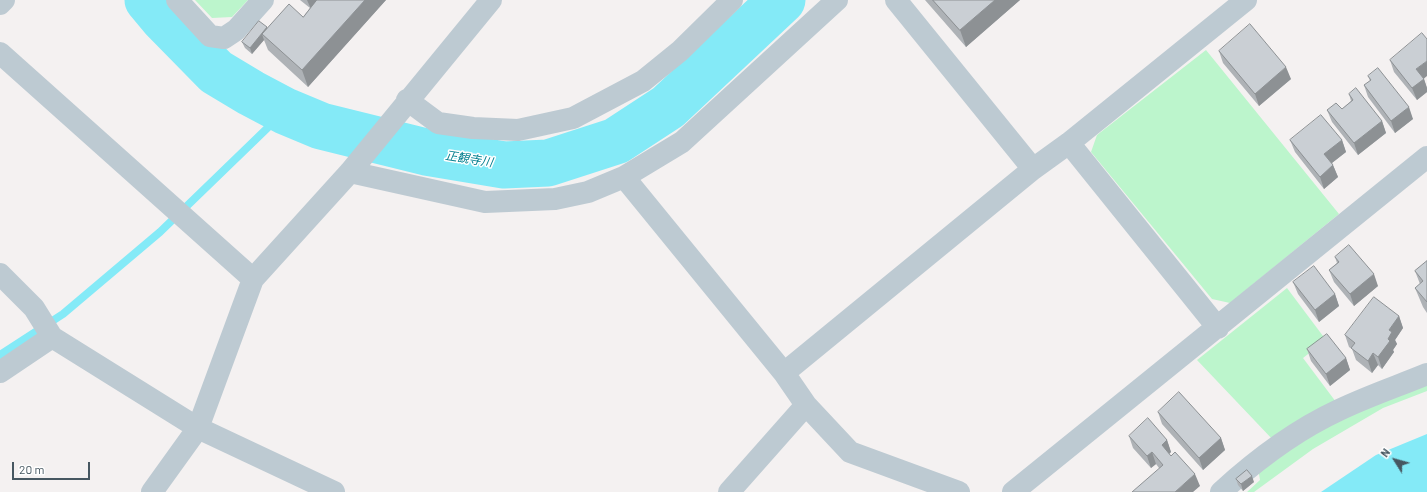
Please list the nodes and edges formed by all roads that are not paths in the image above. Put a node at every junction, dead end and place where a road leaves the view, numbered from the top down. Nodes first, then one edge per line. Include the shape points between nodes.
1 (4, 0) edge
2 (177, 0) edge
3 (263, 0) edge
4 (491, 0) edge
5 (732, 0) edge
6 (837, 0) edge
7 (896, 0) edge
8 (1246, 0) edge
9 (0, 4) edge
10 (0, 53) edge
11 (407, 100) junction
12 (1069, 143) junction
13 (1427, 157) edge
14 (356, 164) junction
15 (1034, 170) junction
16 (624, 177) junction
17 (0, 274) edge
18 (253, 278) junction
19 (1218, 328) junction
20 (51, 336) junction
21 (0, 372) edge
22 (784, 373) junction
23 (1427, 374) edge
24 (806, 405) junction
25 (198, 428) junction
26 (152, 492) edge
27 (334, 492) edge
28 (729, 492) edge
29 (959, 492) edge
30 (1013, 492) edge
31 (1221, 492) edge

1 - 9 street
2 - 3 street via 210,36 224,38 236,30
4 - 11 street
5 - 11 street via 680,51 643,81 573,118 518,130 473,128 438,123
6 - 16 street via 682,142
7 - 15 street
8 - 12 street
10 - 18 street
11 - 14 street
12 - 15 street
12 - 19 street
13 - 19 street
14 - 16 street via 485,202 555,198 588,192
14 - 18 street
15 - 22 street
16 - 22 street
17 - 20 street via 36,310
18 - 25 street
19 - 30 street
20 - 21 street
20 - 25 street
22 - 24 street
23 - 31 street via 1339,410 1308,426 1273,449
24 - 28 street
24 - 29 street via 850,452
25 - 26 street
25 - 27 street

